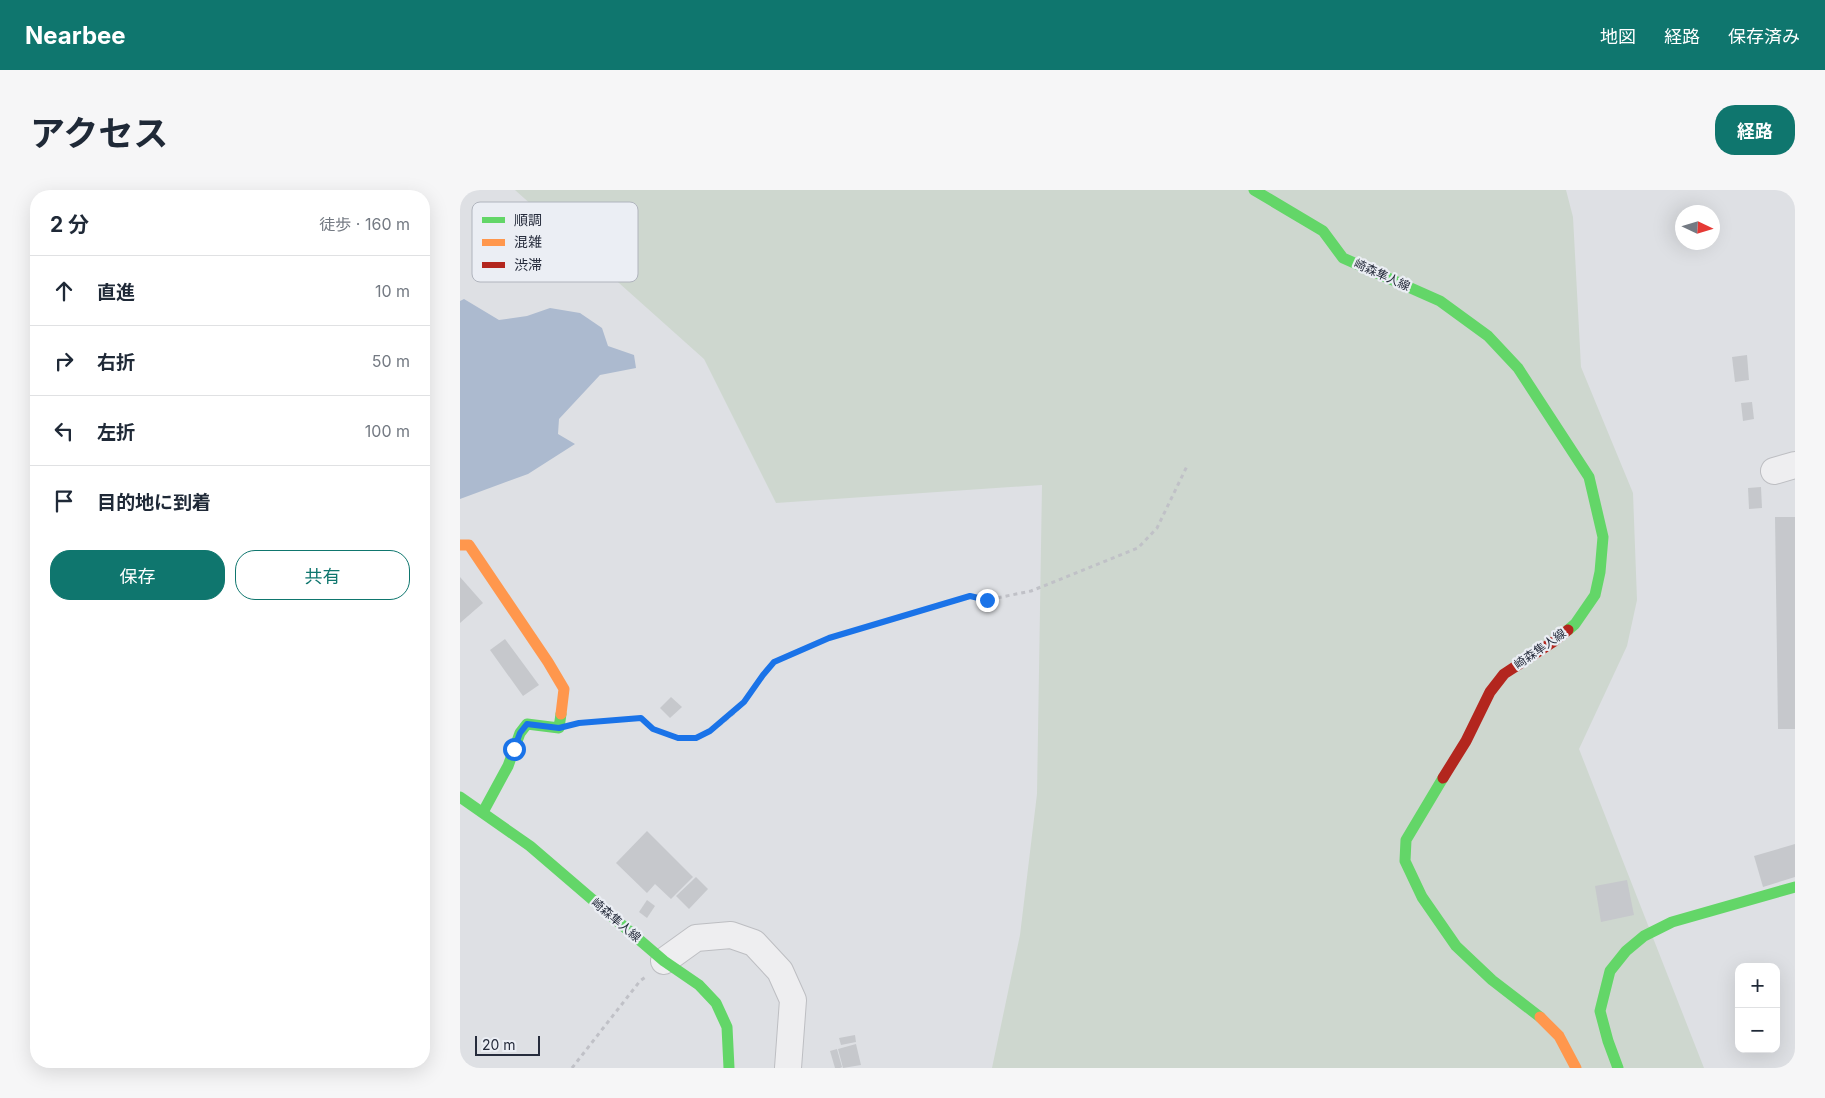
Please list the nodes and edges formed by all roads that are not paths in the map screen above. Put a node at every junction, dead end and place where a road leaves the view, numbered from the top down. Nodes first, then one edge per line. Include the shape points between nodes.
1 (1254, 190) edge
2 (460, 545) edge
3 (460, 797) edge
4 (483, 812) junction
5 (1795, 887) edge
6 (664, 961) junction
7 (729, 1068) edge
8 (788, 1068) edge
9 (1576, 1068) edge
10 (1618, 1068) edge

1 - 9 main road, 崎森隼人線 via 1323,231 1343,258 1440,301 1488,336 1518,368 1589,477 1603,537 1595,595 1575,624 1504,674 1490,692 1466,741 1406,840 1405,861 1422,897 1456,946 1492,980 1542,1018 1559,1036
2 - 4 main road via 469,545 564,689 559,728 527,724
3 - 4 main road, 崎森隼人線
4 - 6 main road, 崎森隼人線 via 530,846
5 - 10 main road via 1672,922 1644,936 1626,951 1610,971 1600,1011
6 - 7 main road, 崎森隼人線 via 699,984 716,1003 728,1027
6 - 8 street via 696,938 731,935 754,942 780,971 793,1000

